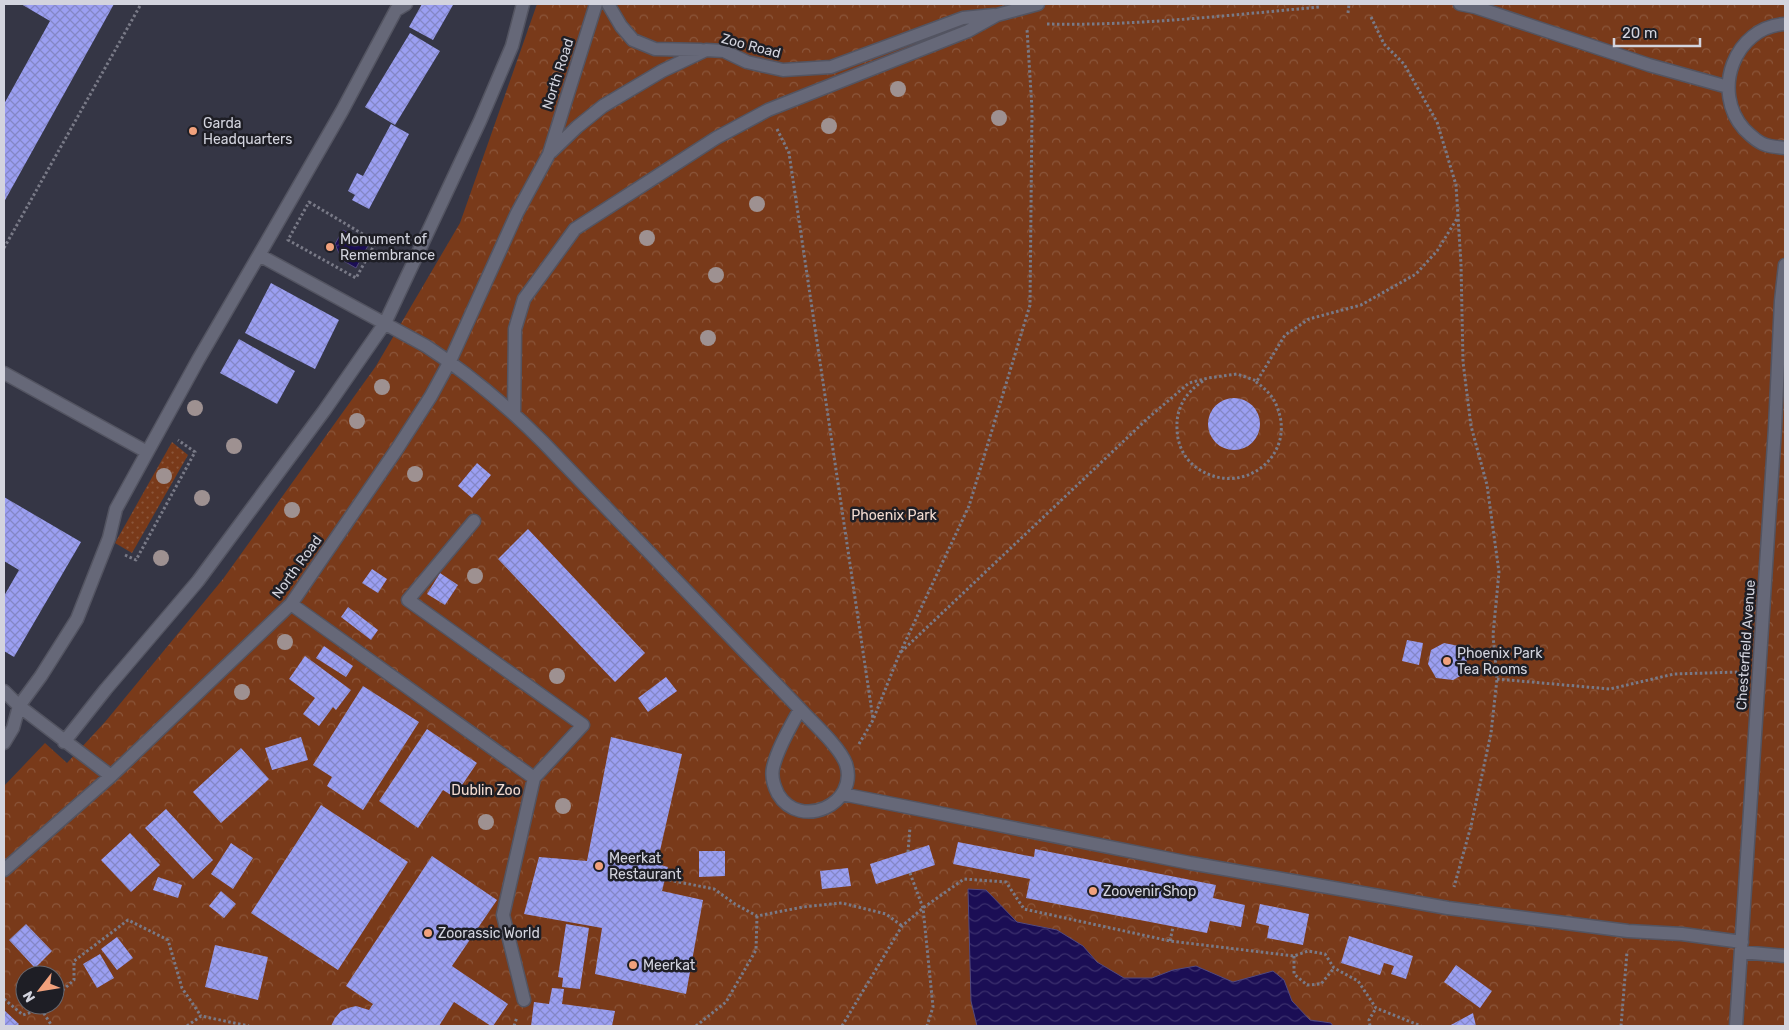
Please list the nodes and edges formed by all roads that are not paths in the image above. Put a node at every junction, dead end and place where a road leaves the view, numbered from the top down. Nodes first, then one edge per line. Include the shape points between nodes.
1 (405, 4) edge
2 (523, 4) edge
3 (596, 4) edge
4 (608, 4) edge
5 (1038, 4) edge
6 (1460, 4) edge
7 (997, 14) junction
8 (1785, 24) edge
9 (706, 50) junction
10 (1728, 87) junction
11 (1785, 148) edge
12 (549, 154) junction
13 (259, 254) junction
14 (1785, 265) edge
15 (385, 323) junction
16 (450, 361) junction
17 (4, 373) edge
18 (514, 413) junction
19 (148, 452) junction
20 (474, 521) dead end
21 (291, 604) junction
22 (4, 691) edge
23 (19, 706) junction
24 (800, 709) junction
25 (64, 742) junction
26 (4, 743) edge
27 (112, 776) junction
28 (534, 778) junction
29 (842, 794) junction
30 (4, 870) edge
31 (1742, 947) junction
32 (1785, 956) edge
33 (524, 1000) dead end
34 (1736, 1026) edge

1 - 13 street via 396,10
2 - 15 street via 512,46 480,121
3 - 12 street, North Road
4 - 9 street via 633,40 655,49
5 - 7 street
6 - 10 street
7 - 9 street, Zoo Road via 963,18 831,67 783,70 747,62 724,51
7 - 18 street via 968,31 768,110 716,138 574,229 524,299 514,329
8 - 10 street via 1757,33 1741,48 1731,66
9 - 12 street, Zoo Road via 662,71 603,106
10 - 11 street via 1738,122 1750,135 1765,145
12 - 16 street, North Road via 517,213
13 - 15 street
13 - 19 street
14 - 31 street, Chesterfield Avenue
15 - 16 street
15 - 25 street via 198,581
16 - 18 street
16 - 21 street, North Road via 397,449
17 - 19 street
18 - 24 street
19 - 23 street via 116,509 106,547 77,619
20 - 28 street via 408,600 583,725
21 - 27 street, North Road
21 - 28 street
22 - 23 street
23 - 25 street
23 - 26 street via 14,728
24 - 29 street via 841,754 847,766
24 - 29 street via 772,769 774,785 781,799 792,808 806,812 820,811 833,805
25 - 27 street
27 - 30 street, North Road
28 - 33 street via 503,915
29 - 31 street via 1190,863 1448,908 1628,931 1682,934
31 - 32 street
31 - 34 street, Chesterfield Avenue

